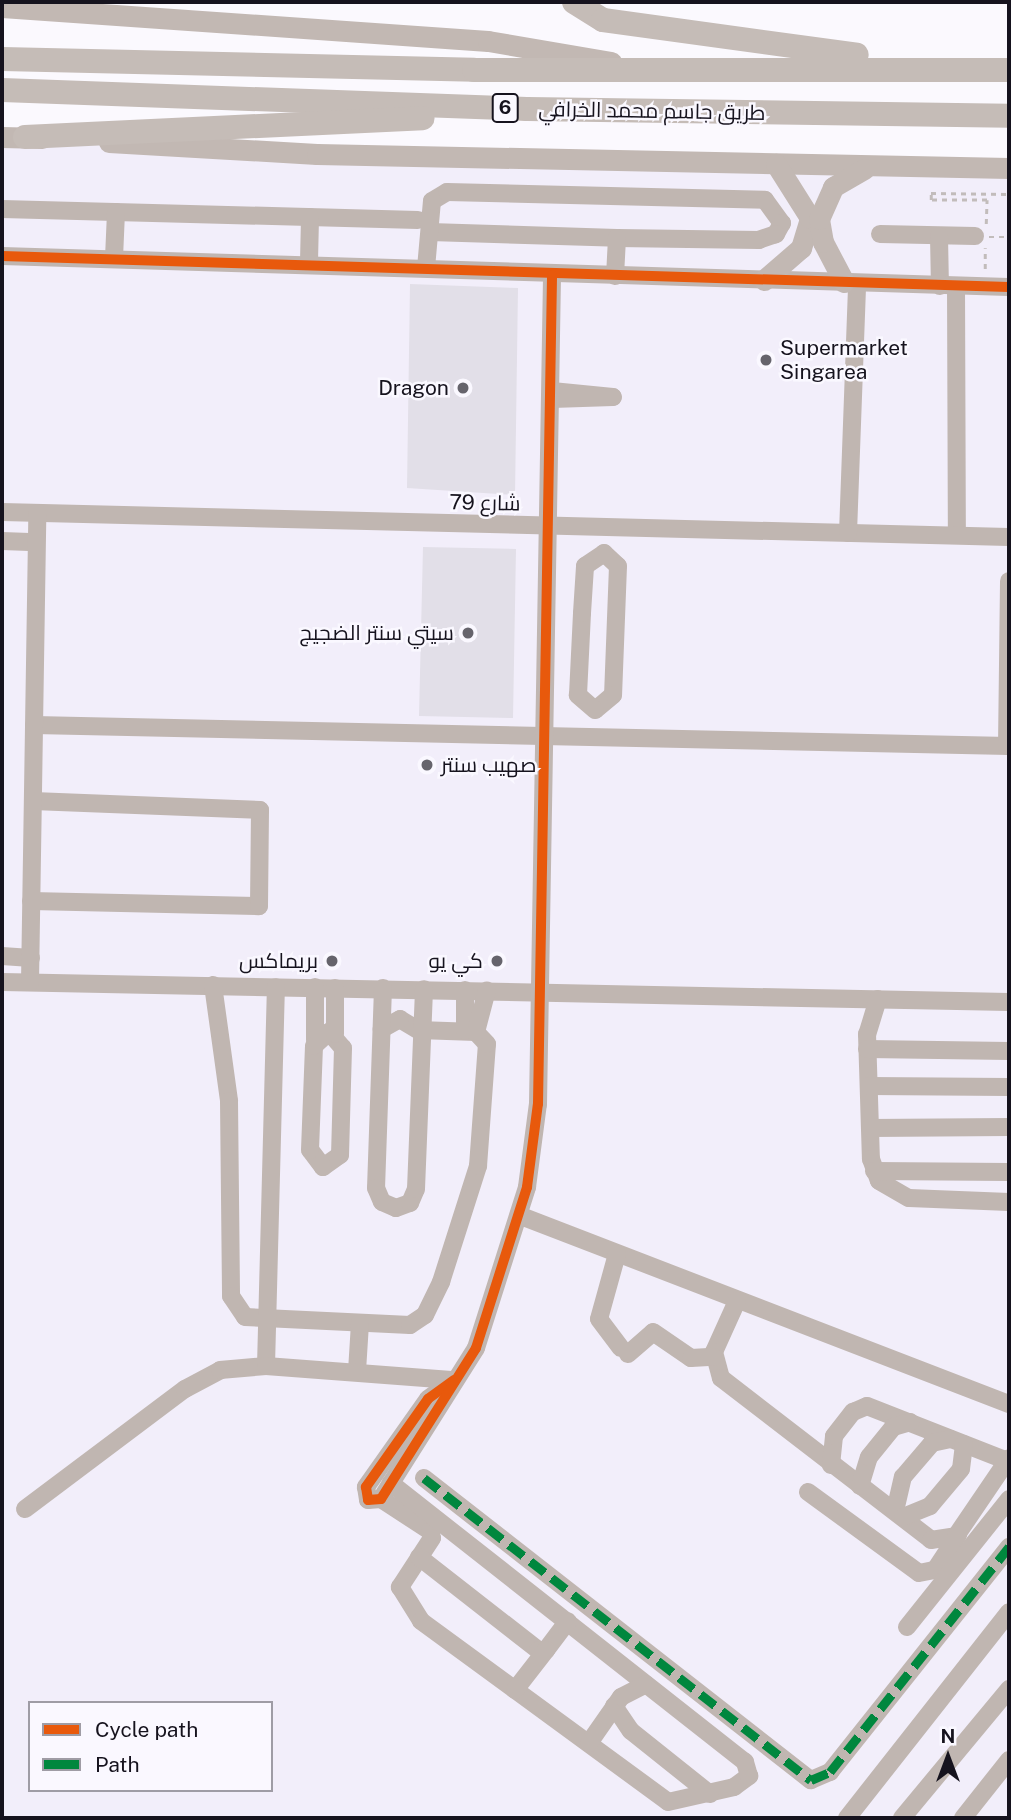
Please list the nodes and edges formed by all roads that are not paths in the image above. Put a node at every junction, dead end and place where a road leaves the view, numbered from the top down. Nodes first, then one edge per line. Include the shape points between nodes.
1 (574, 2) edge
2 (2, 8) edge
3 (2, 59) edge
4 (631, 66) junction
5 (976, 70) junction
6 (1009, 70) edge
7 (2, 90) edge
8 (527, 109) junction
9 (1009, 116) edge
10 (13, 137) edge
11 (776, 164) junction
12 (879, 166) junction
13 (1009, 168) edge
14 (2, 209) edge
15 (116, 212) junction
16 (310, 217) junction
17 (424, 226) junction
18 (880, 234) dead end
19 (939, 236) junction
20 (975, 236) road end
21 (617, 238) junction
22 (2, 256) edge
23 (114, 258) junction
24 (309, 262) junction
25 (426, 268) junction
26 (552, 275) junction
27 (615, 276) junction
28 (764, 279) junction
29 (851, 283) junction
30 (948, 286) junction
31 (1009, 287) edge
32 (2, 512) edge
33 (37, 513) junction
34 (552, 528) junction
35 (848, 533) junction
36 (957, 536) junction
37 (1009, 537) edge
38 (2, 541) edge
39 (36, 542) junction
40 (1009, 581) edge
41 (549, 612) junction
42 (582, 613) junction
43 (34, 724) junction
44 (545, 735) junction
45 (1008, 746) edge
46 (33, 801) junction
47 (32, 901) junction
48 (2, 956) edge
49 (31, 958) junction
50 (2, 982) edge
51 (30, 982) junction
52 (219, 986) junction
53 (276, 987) junction
54 (315, 987) junction
55 (335, 988) junction
56 (383, 988) junction
57 (424, 989) junction
58 (465, 990) junction
59 (487, 990) junction
60 (539, 991) junction
61 (878, 999) junction
62 (1009, 1002) edge
63 (382, 1029) junction
64 (418, 1030) junction
65 (470, 1032) junction
66 (335, 1034) junction
67 (315, 1040) junction
68 (867, 1049) junction
69 (1009, 1051) edge
70 (869, 1086) junction
71 (1009, 1087) edge
72 (1009, 1127) edge
73 (870, 1128) junction
74 (874, 1171) junction
75 (1009, 1172) edge
76 (1009, 1202) edge
77 (521, 1216) junction
78 (617, 1254) junction
79 (737, 1301) junction
80 (267, 1318) junction
81 (360, 1323) junction
82 (713, 1357) junction
83 (266, 1366) junction
84 (358, 1371) junction
85 (454, 1380) junction
86 (1009, 1404) edge
87 (910, 1422) junction
88 (958, 1441) junction
89 (1008, 1460) edge
90 (831, 1465) junction
91 (424, 1478) dead end
92 (391, 1483) junction
93 (860, 1486) junction
94 (808, 1492) dead end
95 (381, 1499) junction
96 (1009, 1499) edge
97 (26, 1509) dead end
98 (899, 1514) junction
99 (960, 1532) junction
100 (1009, 1547) edge
101 (419, 1557) junction
102 (1009, 1612) edge
103 (568, 1620) junction
104 (907, 1627) dead end
105 (546, 1650) junction
106 (646, 1684) junction
107 (1009, 1689) edge
108 (515, 1690) junction
109 (614, 1706) junction
110 (589, 1744) junction
111 (1009, 1760) edge
112 (710, 1794) junction
113 (847, 1818) edge
114 (902, 1818) edge
115 (963, 1818) edge

1 - 5 highway via 603,20
2 - 4 main road via 488,41
3 - 4 highway, طريق جاسم محمد الخرافي / 6 via 474,70
4 - 5 highway, طريق جاسم محمد الخرافي / 6
5 - 6 highway, طريق جاسم محمد الخرافي / 6
7 - 8 highway, طريق جاسم محمد الخرافي / 6
8 - 9 highway, طريق جاسم محمد الخرافي / 6
8 - 10 highway
10 - 11 main road via 317,154
11 - 12 main road
11 - 28 main road via 810,218 801,248
12 - 13 main road
12 - 29 main road via 842,178 821,207 823,242
14 - 15 street
15 - 16 street
15 - 23 street
16 - 17 street
16 - 24 street
17 - 21 street
17 - 21 street via 432,201 447,192 765,200 782,223 776,234 759,240
17 - 25 street
18 - 19 street
19 - 20 street
19 - 30 street
21 - 27 street
22 - 23 street
23 - 24 street
24 - 25 street
25 - 26 street
26 - 27 street
26 - 34 street
27 - 28 street
28 - 29 street
29 - 30 street
29 - 35 street
30 - 31 street
30 - 36 street
32 - 33 street, شارع 79
33 - 34 street, شارع 79
33 - 39 street
34 - 35 street, شارع 79
34 - 41 street
35 - 36 street, شارع 79
36 - 37 street, شارع 79
38 - 39 street
39 - 43 street
40 - 45 street
41 - 42 street
41 - 44 street
42 - 42 street via 578,695 595,710 613,695 618,566 612,554 588,559
43 - 44 street
43 - 46 street
44 - 45 street
44 - 60 street
46 - 47 street
46 - 47 street via 260,810 259,906
47 - 49 street
48 - 49 street
49 - 51 street
50 - 51 street
51 - 52 street
52 - 53 street
52 - 80 street via 218,1017 229,1101 232,1303 245,1317
53 - 54 street
53 - 80 street
54 - 55 street
54 - 67 street
55 - 56 street
55 - 66 street
56 - 57 street
56 - 63 street
57 - 58 street
57 - 64 street
58 - 59 street
58 - 65 street
59 - 60 street
59 - 65 street
60 - 61 street
60 - 77 street via 538,1104
61 - 62 street
61 - 68 street via 869,1015
63 - 64 street via 400,1019
63 - 64 street via 376,1188 382,1202 396,1208 410,1203 415,1189
64 - 65 street
65 - 81 street via 487,1044 483,1136 453,1254 421,1320
66 - 67 street
66 - 67 street via 344,1048 340,1155 323,1167 310,1150
68 - 69 street
68 - 70 street
70 - 71 street
70 - 73 street
72 - 73 street
73 - 74 street
74 - 75 street
74 - 76 street via 887,1190 909,1198
77 - 78 street
77 - 85 street via 486,1324
78 - 79 street
78 - 82 street via 599,1319 624,1351 653,1332 691,1358
79 - 82 street
79 - 86 street
80 - 81 street
80 - 83 street
81 - 84 street
82 - 90 street via 721,1378
83 - 84 street
83 - 97 street via 232,1367 196,1381
84 - 85 street
85 - 92 street via 449,1400
85 - 95 street via 428,1399 366,1487 368,1500
87 - 88 street
87 - 90 street via 872,1406 857,1409 834,1436
87 - 93 street via 893,1427 869,1457
88 - 89 street
88 - 98 street via 928,1447 903,1477
88 - 98 street via 961,1469 930,1506
89 - 99 street
90 - 93 street
91 - 100 street via 811,1780 830,1772
92 - 95 street
92 - 103 street
93 - 98 street
94 - 99 street via 919,1573 935,1570
95 - 101 street via 430,1531
96 - 104 street
98 - 99 street via 936,1542
101 - 105 street
101 - 108 street via 400,1587 404,1603
102 - 113 street
103 - 105 street
103 - 106 street
105 - 108 street
106 - 109 street
106 - 112 street via 749,1768 734,1787
107 - 114 street
108 - 110 street
109 - 110 street
109 - 112 street via 631,1731
110 - 112 street via 668,1802
111 - 115 street

